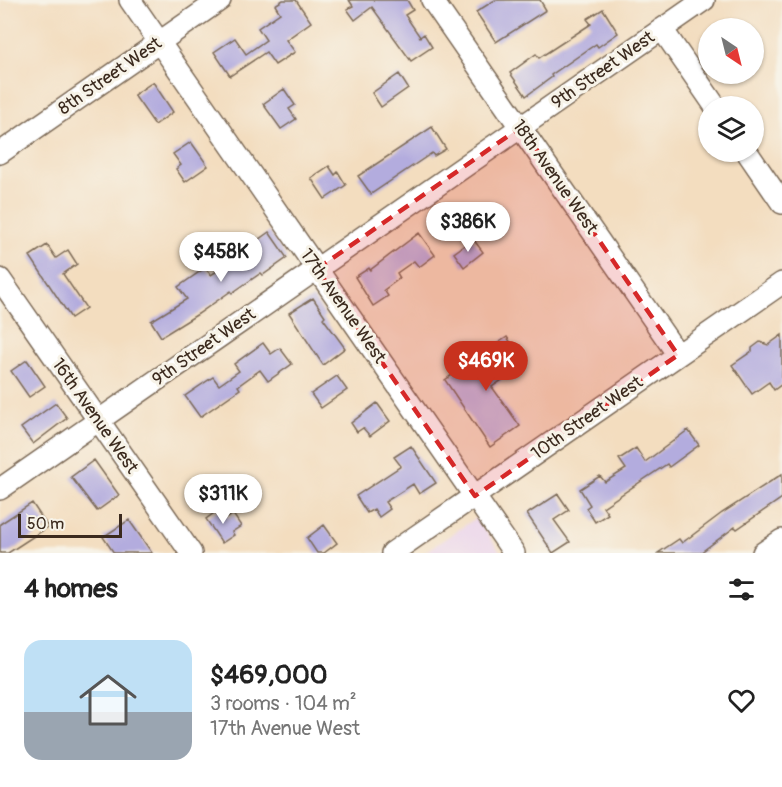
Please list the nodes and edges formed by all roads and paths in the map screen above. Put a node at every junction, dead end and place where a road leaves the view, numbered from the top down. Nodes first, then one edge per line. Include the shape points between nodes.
1 (130, 0) edge
2 (220, 0) edge
3 (432, 0) edge
4 (704, 0) edge
5 (662, 29) junction
6 (159, 42) junction
7 (708, 96) edge
8 (520, 127) junction
9 (0, 153) edge
10 (754, 162) edge
11 (782, 203) edge
12 (317, 269) junction
13 (0, 279) edge
14 (782, 283) edge
15 (678, 355) junction
16 (99, 420) junction
17 (0, 489) edge
18 (474, 496) junction
19 (782, 540) edge
20 (190, 553) edge
21 (392, 553) edge
22 (514, 553) edge
23 (763, 553) edge

1 - 6 street, 17th Avenue West
2 - 6 street, 8th Street West
3 - 8 street, 18th Avenue West
4 - 5 street, 9th Street West
5 - 7 street
5 - 8 street, 9th Street West
6 - 9 street, 8th Street West
6 - 12 street, 17th Avenue West
8 - 12 street, 9th Street West
8 - 15 street, 18th Avenue West
10 - 11 street
12 - 16 street, 9th Street West
12 - 18 street, 17th Avenue West
13 - 16 street, 16th Avenue West
14 - 15 street, 10th Street West
15 - 18 street, 10th Street West
16 - 17 street, 9th Street West
16 - 20 street, 16th Avenue West
18 - 21 street, 10th Street West
18 - 22 street, 17th Avenue West
19 - 23 street

